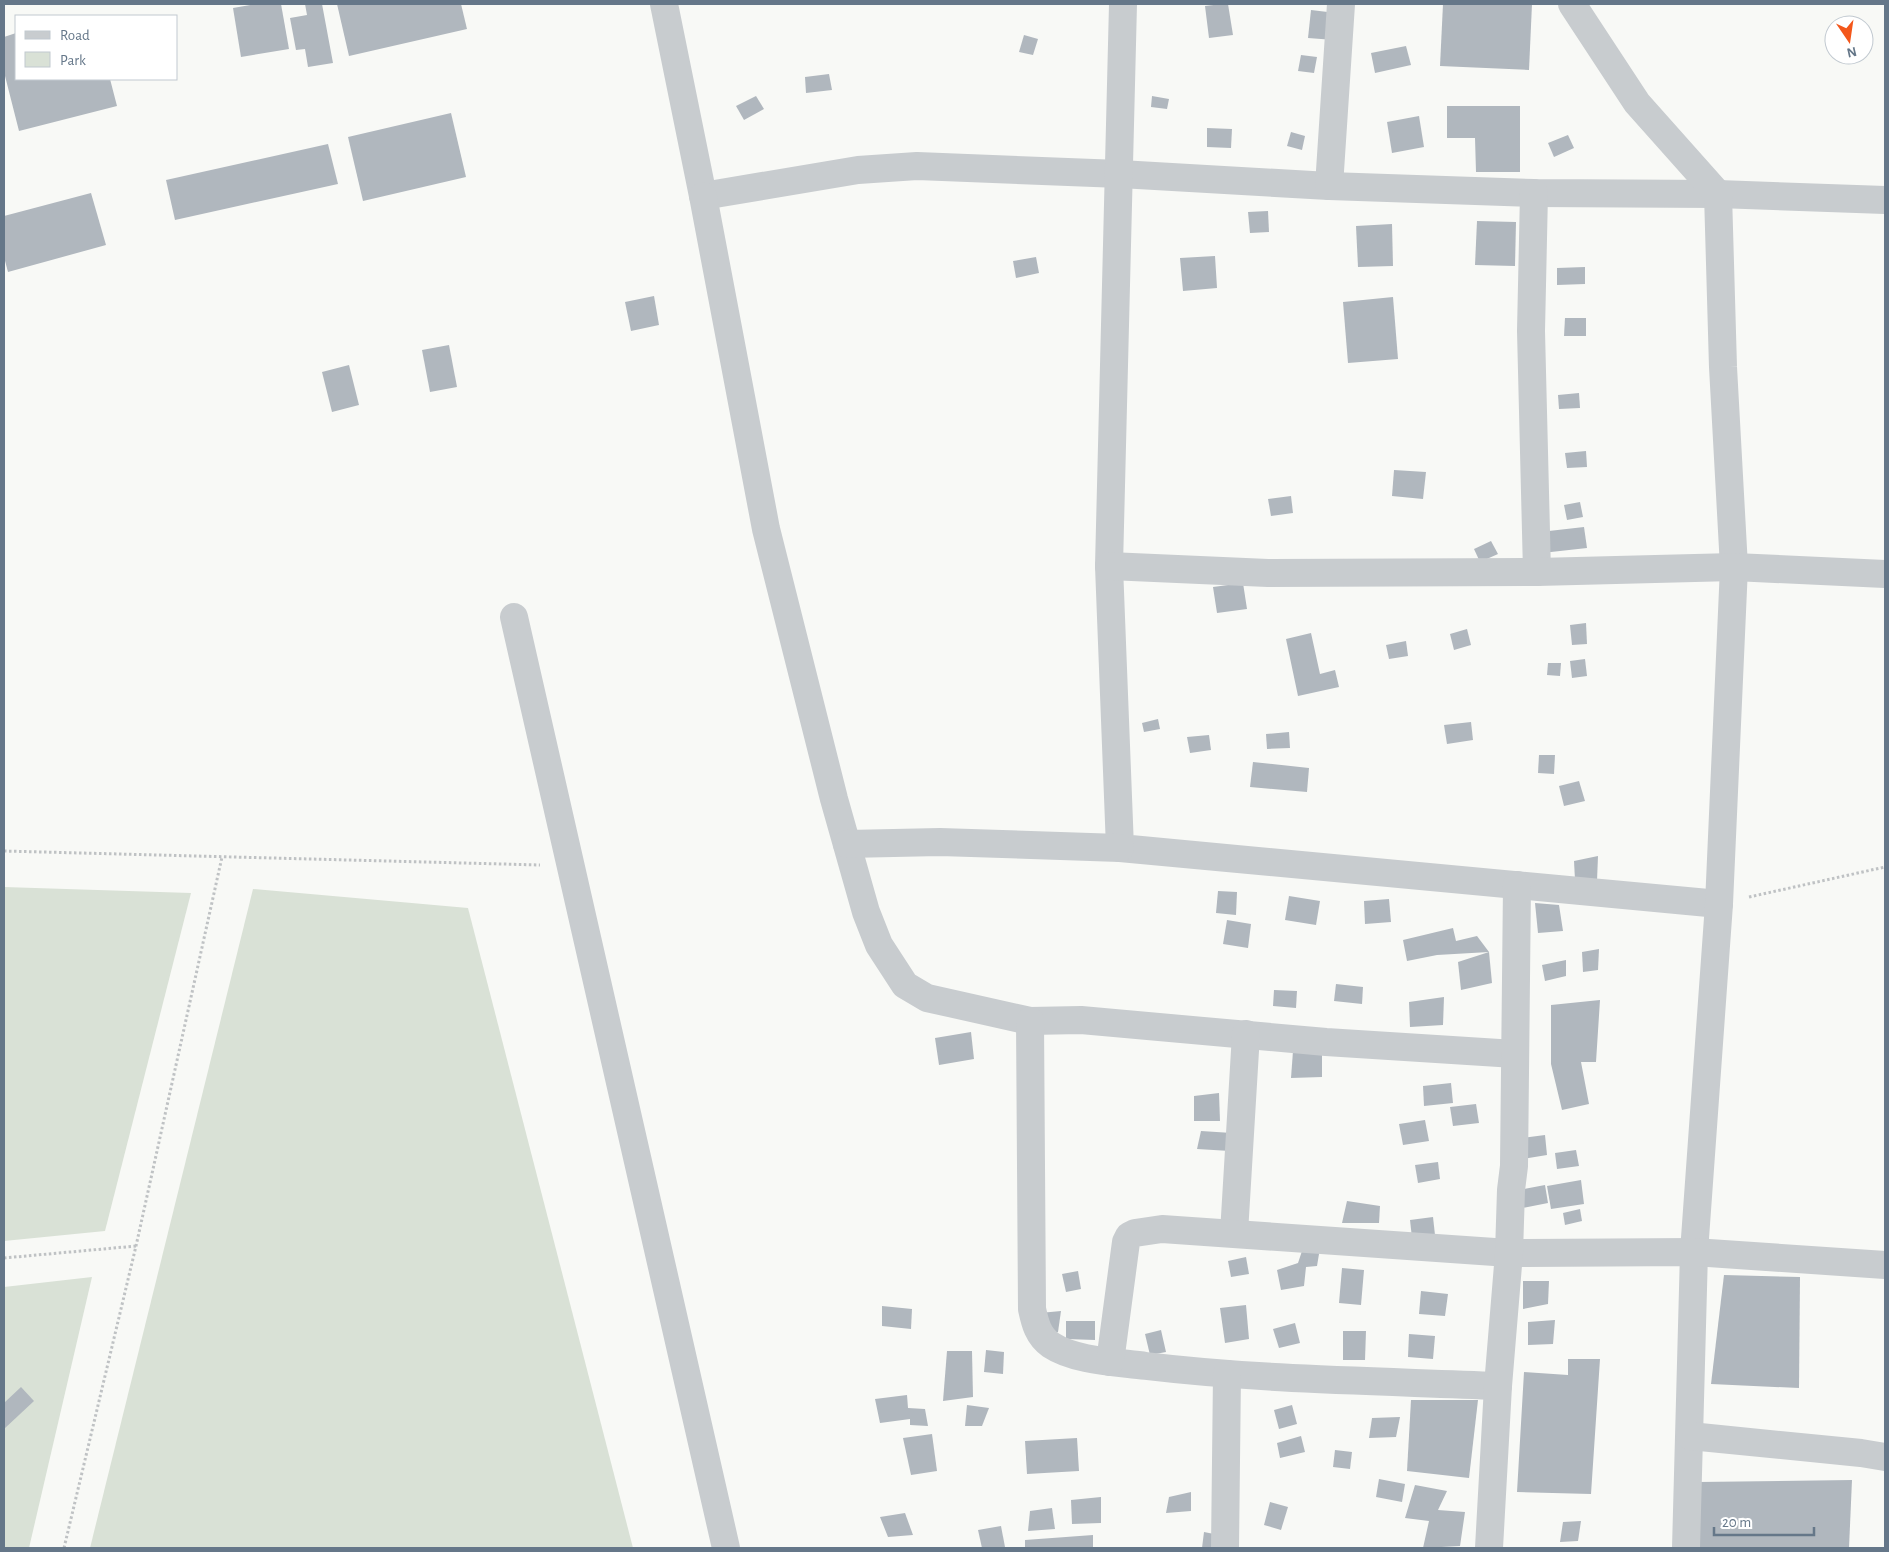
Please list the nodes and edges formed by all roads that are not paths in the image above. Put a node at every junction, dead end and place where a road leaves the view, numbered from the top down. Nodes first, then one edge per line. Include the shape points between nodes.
1 (664, 4) edge
2 (1123, 4) edge
3 (1341, 4) edge
4 (1572, 4) edge
5 (1120, 174) junction
6 (1329, 186) junction
7 (1534, 193) junction
8 (1718, 194) junction
9 (702, 196) junction
10 (1885, 200) edge
11 (1109, 566) junction
12 (1734, 567) junction
13 (1537, 572) junction
14 (1885, 574) edge
15 (514, 617) dead end
16 (847, 844) junction
17 (1120, 848) junction
18 (1516, 885) junction
19 (1719, 904) junction
20 (1030, 1021) junction
21 (1246, 1034) junction
22 (1515, 1054) junction
23 (1234, 1233) junction
24 (1694, 1252) junction
25 (1509, 1253) junction
26 (1885, 1265) edge
27 (1110, 1362) junction
28 (1227, 1374) junction
29 (1498, 1386) junction
30 (1690, 1436) junction
31 (1885, 1457) edge
32 (726, 1548) edge
33 (1225, 1548) edge
34 (1490, 1548) edge
35 (1686, 1548) edge

1 - 9 street
2 - 5 street
3 - 6 street
4 - 8 street via 1637,104
5 - 6 street
5 - 9 street via 917,166 858,170
5 - 11 street
6 - 7 street
7 - 8 street
7 - 13 street via 1531,332
8 - 10 street
8 - 12 street
9 - 16 street via 766,529
11 - 13 street via 1268,573
11 - 17 street
12 - 13 street
12 - 14 street
12 - 19 street
15 - 32 street
16 - 17 street via 940,842
16 - 20 street via 866,912 879,944 905,985 927,998
17 - 18 street
18 - 19 street
18 - 22 street
19 - 24 street
20 - 21 street via 1081,1020
20 - 27 street via 1032,1309 1035,1326 1050,1345 1070,1354
21 - 22 street
21 - 23 street
22 - 25 street
23 - 25 street
23 - 27 street via 1162,1229 1142,1230 1129,1236
24 - 25 street
24 - 26 street
24 - 30 street
25 - 29 street
27 - 28 street
28 - 29 street
28 - 33 street
29 - 34 street
30 - 31 street
30 - 35 street

